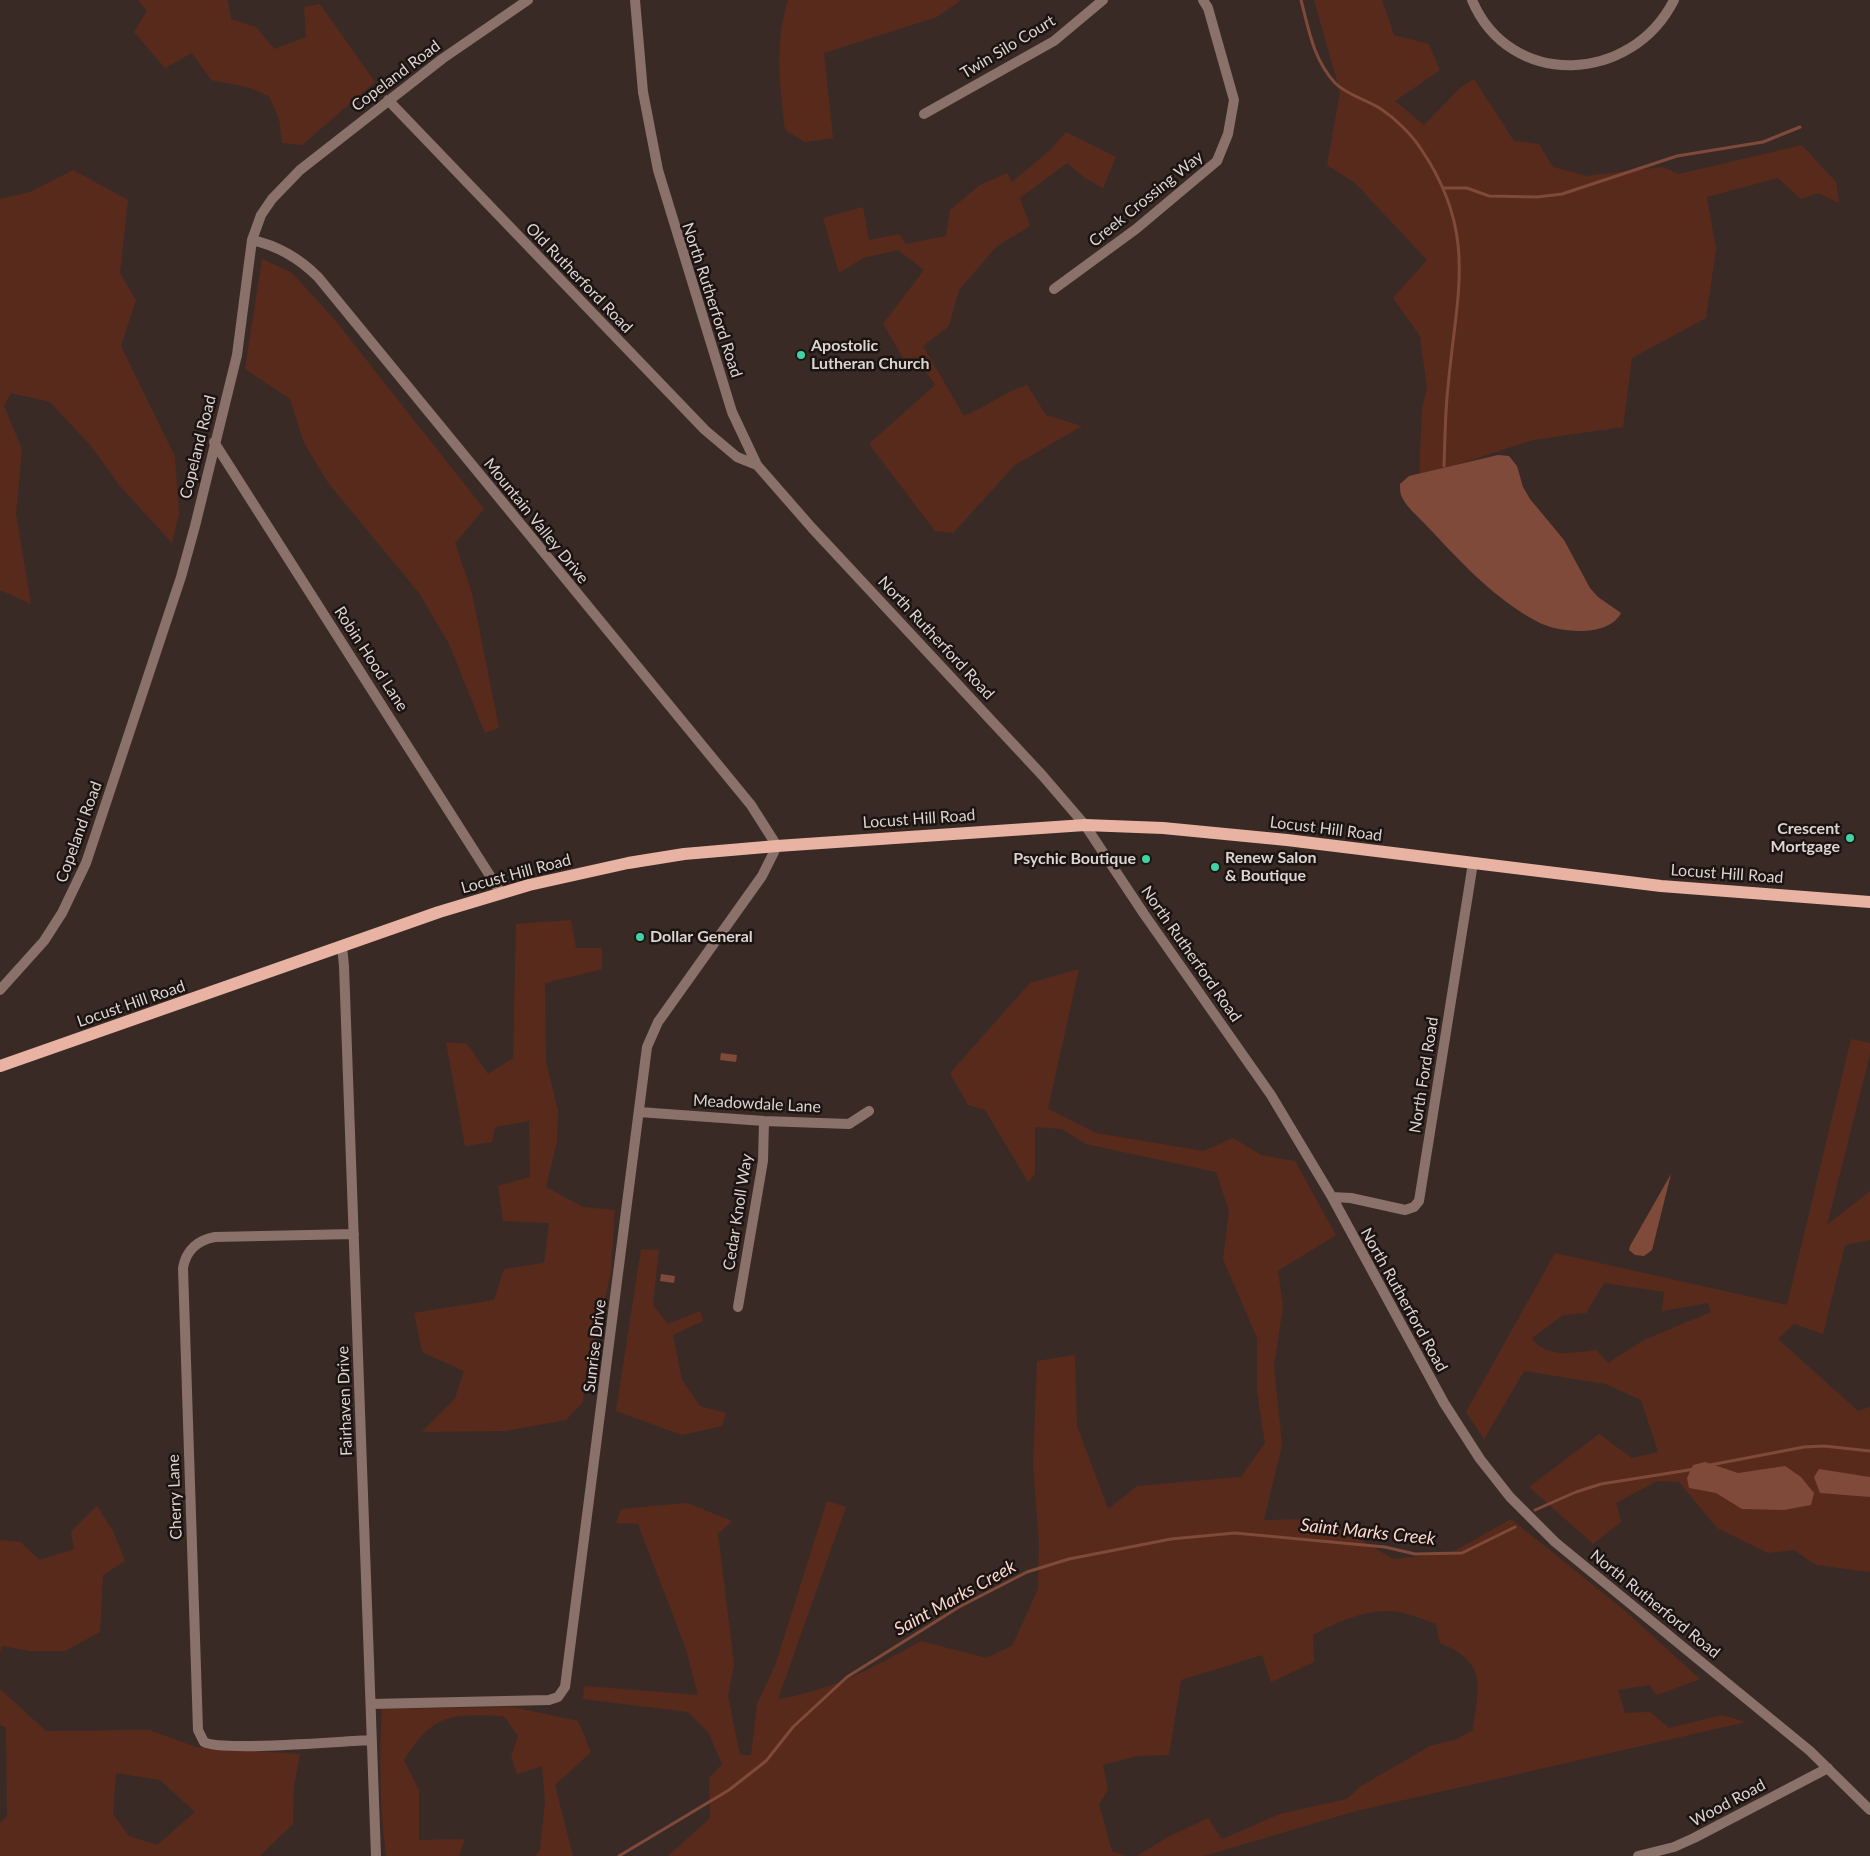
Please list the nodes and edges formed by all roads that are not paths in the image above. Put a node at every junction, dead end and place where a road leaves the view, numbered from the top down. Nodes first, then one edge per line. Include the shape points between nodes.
1 (528, 0) edge
2 (635, 0) edge
3 (1103, 0) edge
4 (1203, 0) edge
5 (1472, 0) edge
6 (1674, 0) edge
7 (388, 100) junction
8 (924, 114) dead end
9 (252, 240) junction
10 (1054, 289) dead end
11 (214, 442) junction
12 (758, 465) junction
13 (1084, 824) junction
14 (777, 846) junction
15 (1474, 864) junction
16 (501, 893) junction
17 (1870, 902) edge
18 (342, 946) junction
19 (0, 990) edge
20 (0, 1066) edge
21 (869, 1111) dead end
22 (639, 1112) junction
23 (764, 1121) junction
24 (1332, 1197) junction
25 (354, 1234) junction
26 (738, 1307) dead end
27 (371, 1704) junction
28 (372, 1740) junction
29 (1828, 1768) junction
30 (1870, 1810) edge
31 (376, 1856) edge
32 (1638, 1856) edge

1 - 7 street, Copeland Road
2 - 12 street, North Rutherford Road via 643,92 658,170 732,412
3 - 8 street, Twin Silo Court via 1054,40
4 - 10 street, Creek Crossing Way via 1234,100 1228,134 1216,161 1136,229
5 - 6 street via 1486,25 1511,47 1540,61 1573,66 1606,60 1638,44 1661,22
7 - 9 street, Copeland Road via 284,185 261,215
7 - 12 street, Old Rutherford Road via 705,430 737,457
9 - 11 street, Copeland Road via 237,355
9 - 14 street, Mountain Valley Drive via 288,253 318,277 751,805
11 - 16 street, Robin Hood Lane
11 - 19 street, Copeland Road via 181,576 86,863 62,913 44,941
12 - 13 street, North Rutherford Road
13 - 14 main road, Locust Hill Road
13 - 15 main road, Locust Hill Road via 1198,831
13 - 24 street, North Rutherford Road via 1271,1095
14 - 16 main road, Locust Hill Road via 684,854 628,863
14 - 22 street, Sunrise Drive via 762,876 652,1034
15 - 17 main road, Locust Hill Road via 1661,886
15 - 24 street, North Ford Road via 1419,1200 1414,1207 1405,1210
16 - 18 main road, Locust Hill Road
18 - 20 main road, Locust Hill Road
18 - 25 street, Fairhaven Drive
21 - 23 street, Meadowdale Lane via 849,1124
22 - 23 street, Meadowdale Lane
22 - 27 street, Sunrise Drive via 565,1687 558,1697 549,1700
23 - 26 street, Cedar Knoll Way via 763,1161
24 - 29 street, North Rutherford Road via 1444,1403 1480,1459 1510,1497 1555,1542 1790,1733
25 - 27 street, Fairhaven Drive
25 - 28 street, Cherry Lane via 215,1237 199,1242 186,1257 183,1268 194,1628 198,1730 204,1742 216,1746 238,1746
27 - 28 street, Fairhaven Drive
28 - 31 street, Fairhaven Drive
29 - 30 street, North Rutherford Road
29 - 32 street, Wood Road via 1694,1838

